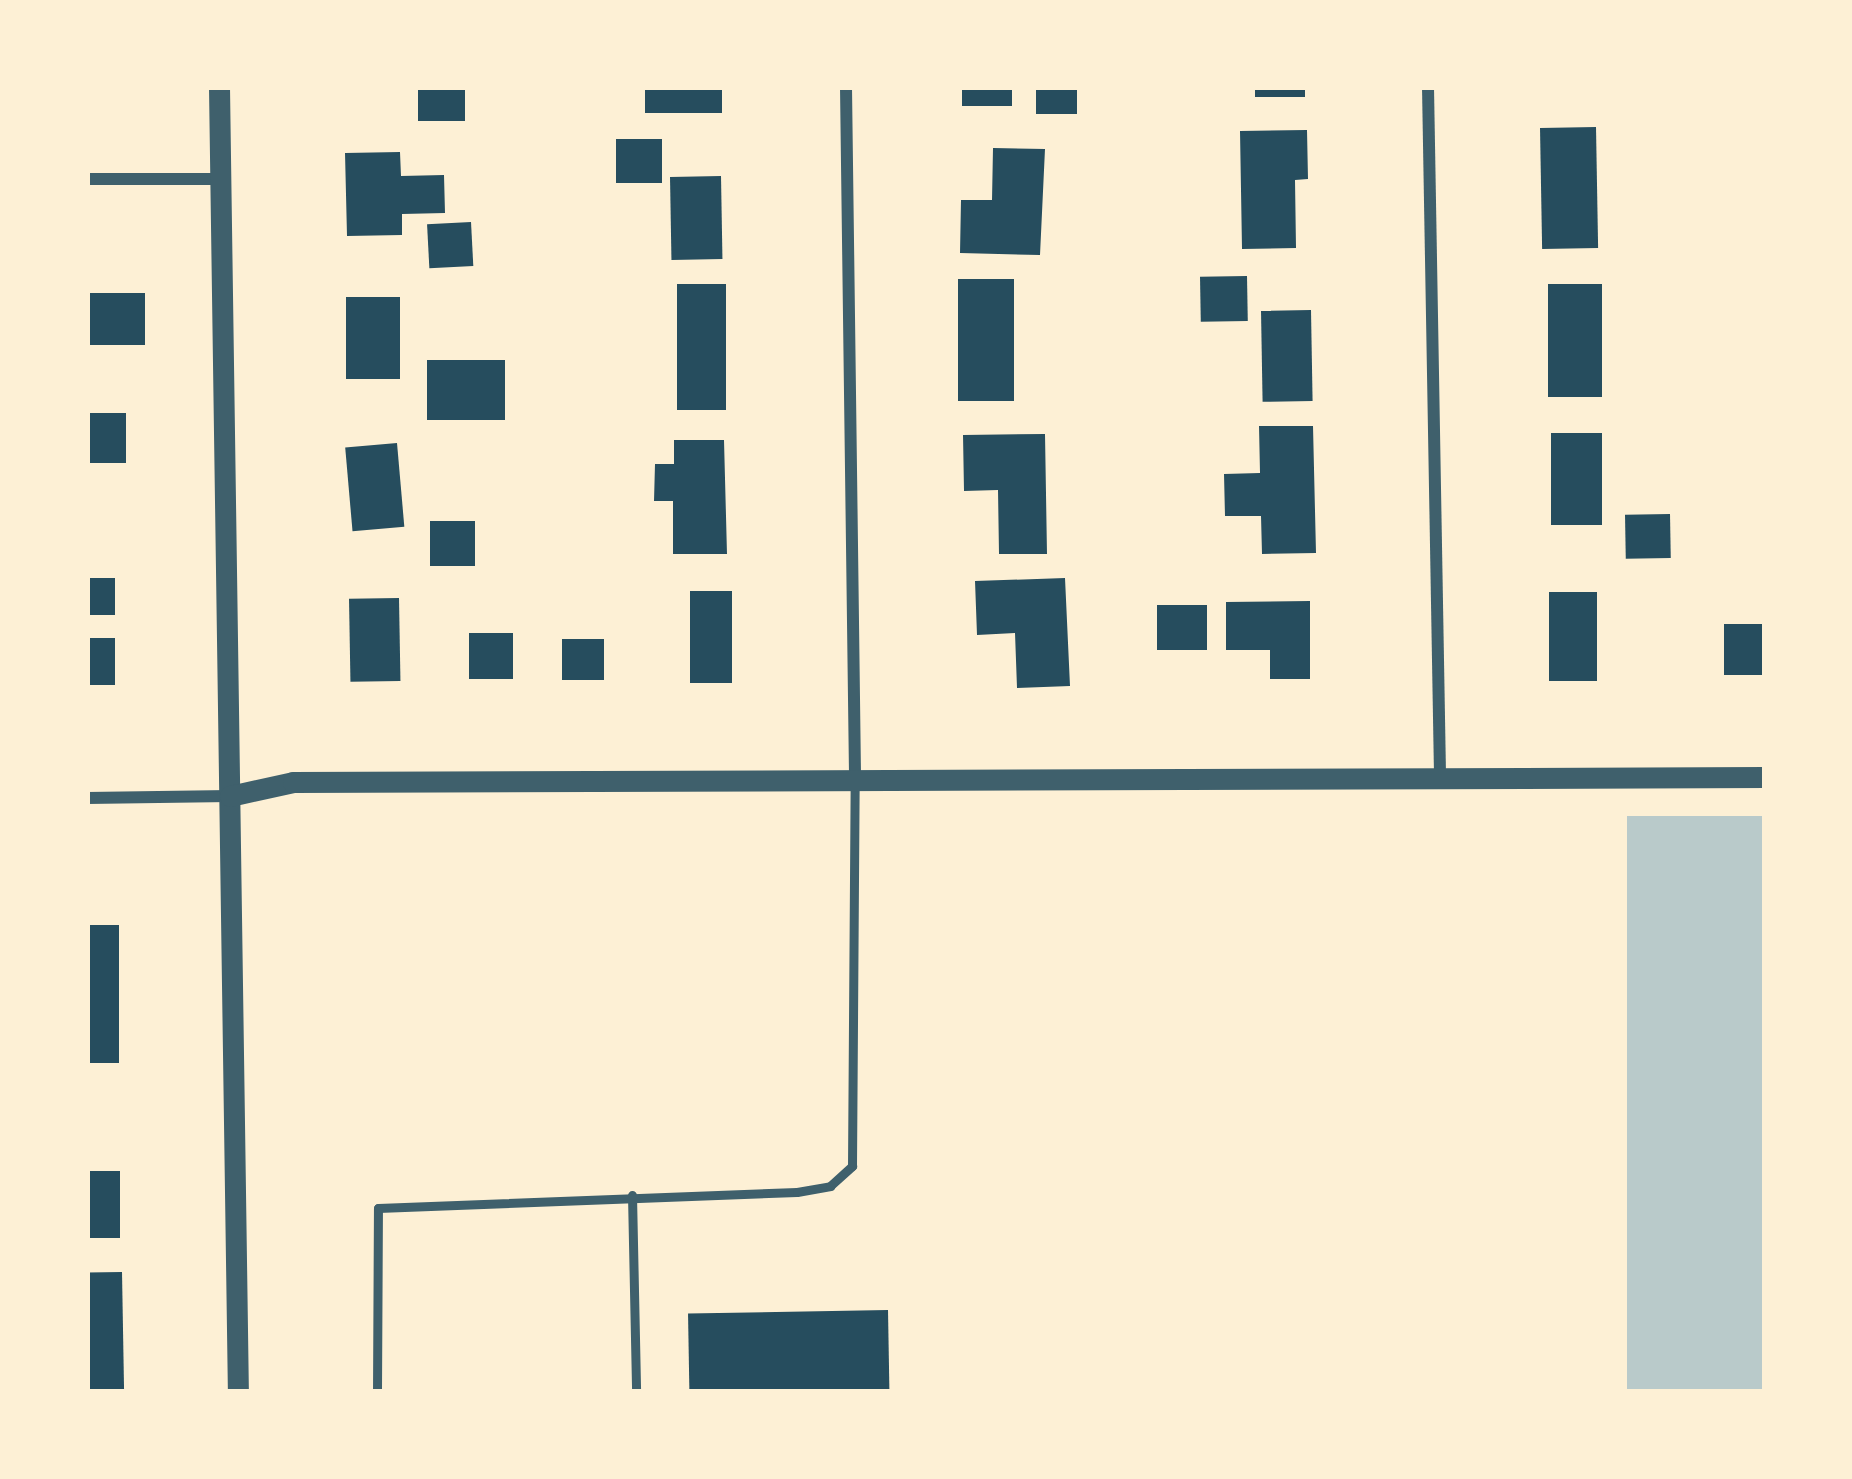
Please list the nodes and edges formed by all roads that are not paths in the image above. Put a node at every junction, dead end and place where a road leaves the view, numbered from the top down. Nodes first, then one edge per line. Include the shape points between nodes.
1 (219, 87) edge
2 (846, 87) edge
3 (1428, 87) edge
4 (87, 179) edge
5 (220, 179) junction
6 (1765, 777) edge
7 (1440, 778) junction
8 (855, 779) junction
9 (230, 796) junction
10 (87, 798) edge
11 (632, 1195) junction
12 (238, 1392) edge
13 (377, 1392) edge
14 (636, 1392) edge

1 - 5 street
2 - 8 street
3 - 7 street
4 - 5 street
5 - 9 street
6 - 7 street
7 - 8 street
8 - 9 street via 293,782
8 - 11 lane via 852,1166 830,1186 797,1192
9 - 10 street
9 - 12 street
11 - 13 lane via 378,1208
11 - 14 lane

